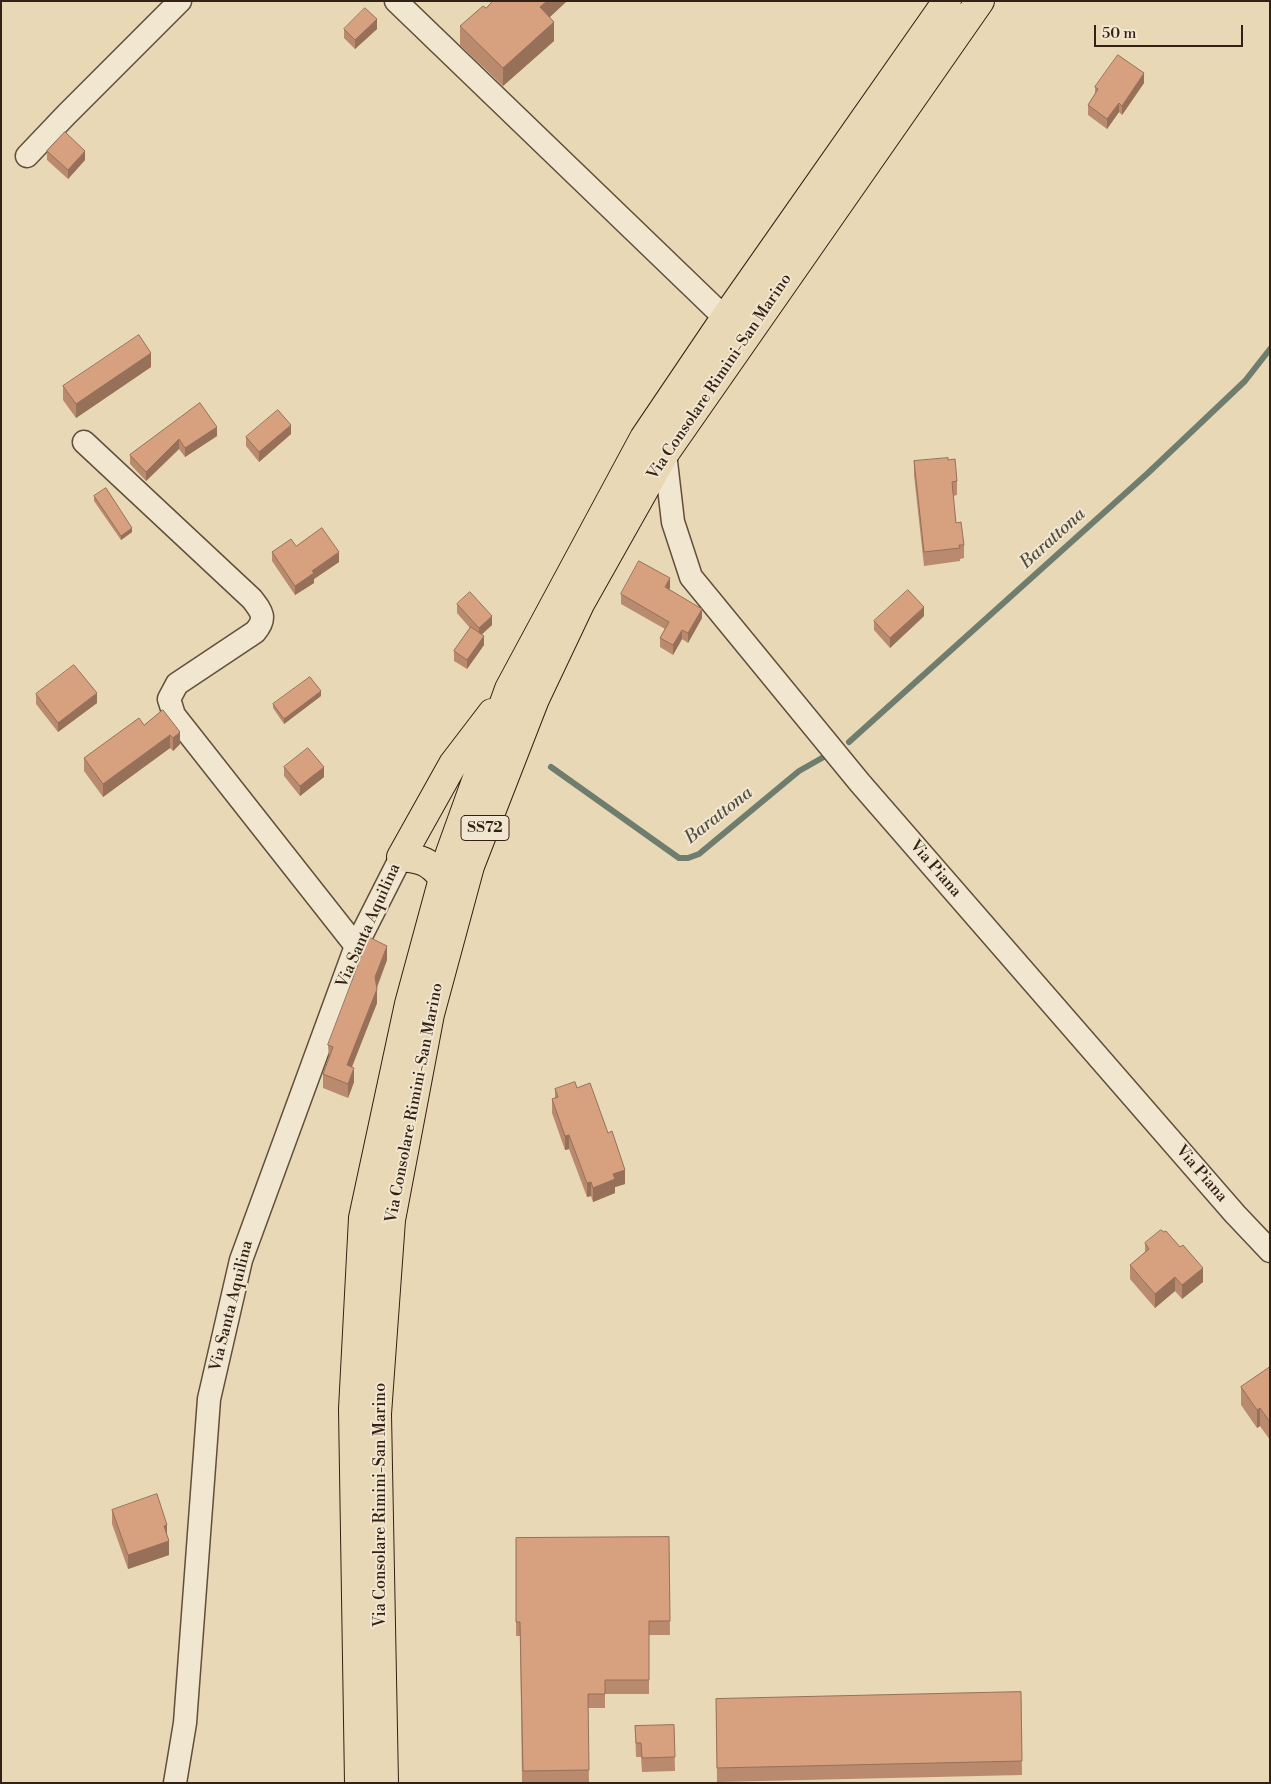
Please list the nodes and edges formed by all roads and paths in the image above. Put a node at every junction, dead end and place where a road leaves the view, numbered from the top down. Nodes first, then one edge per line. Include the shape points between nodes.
1 (180, 1) edge
2 (396, 1) edge
3 (947, 1) edge
4 (980, 1) edge
5 (27, 156) dead end
6 (725, 318) junction
7 (84, 442) dead end
8 (666, 453) junction
9 (509, 689) junction
10 (422, 865) junction
11 (356, 946) junction
12 (1270, 1251) edge
13 (175, 1783) edge
14 (358, 1783) edge
15 (384, 1783) edge

1 - 5 street
2 - 6 street, Via Consolare Rimini-San Marino
3 - 6 main road, Via Consolare Rimini-San Marino / SS72
4 - 8 main road, Via Consolare Rimini-San Marino / SS72
6 - 9 main road, Via Consolare Rimini-San Marino / SS72 via 644,438
7 - 11 street via 244,592 262,614 262,624 255,632 177,684 169,699 174,714
8 - 12 street, Via Piana via 673,522 691,577 860,783
8 - 15 main road, Via Consolare Rimini-San Marino / SS72 via 580,604 536,699 470,866 430,1014 391,1220 378,1414
9 - 10 main road via 453,764
9 - 10 main road, Via Consolare Rimini-San Marino / SS72 via 450,853
10 - 11 street, Via Santa Aquilina
10 - 14 main road, Via Consolare Rimini-San Marino / SS72 via 409,1004 363,1218 353,1409
11 - 13 street, Via Santa Aquilina via 240,1260 208,1417 185,1723

